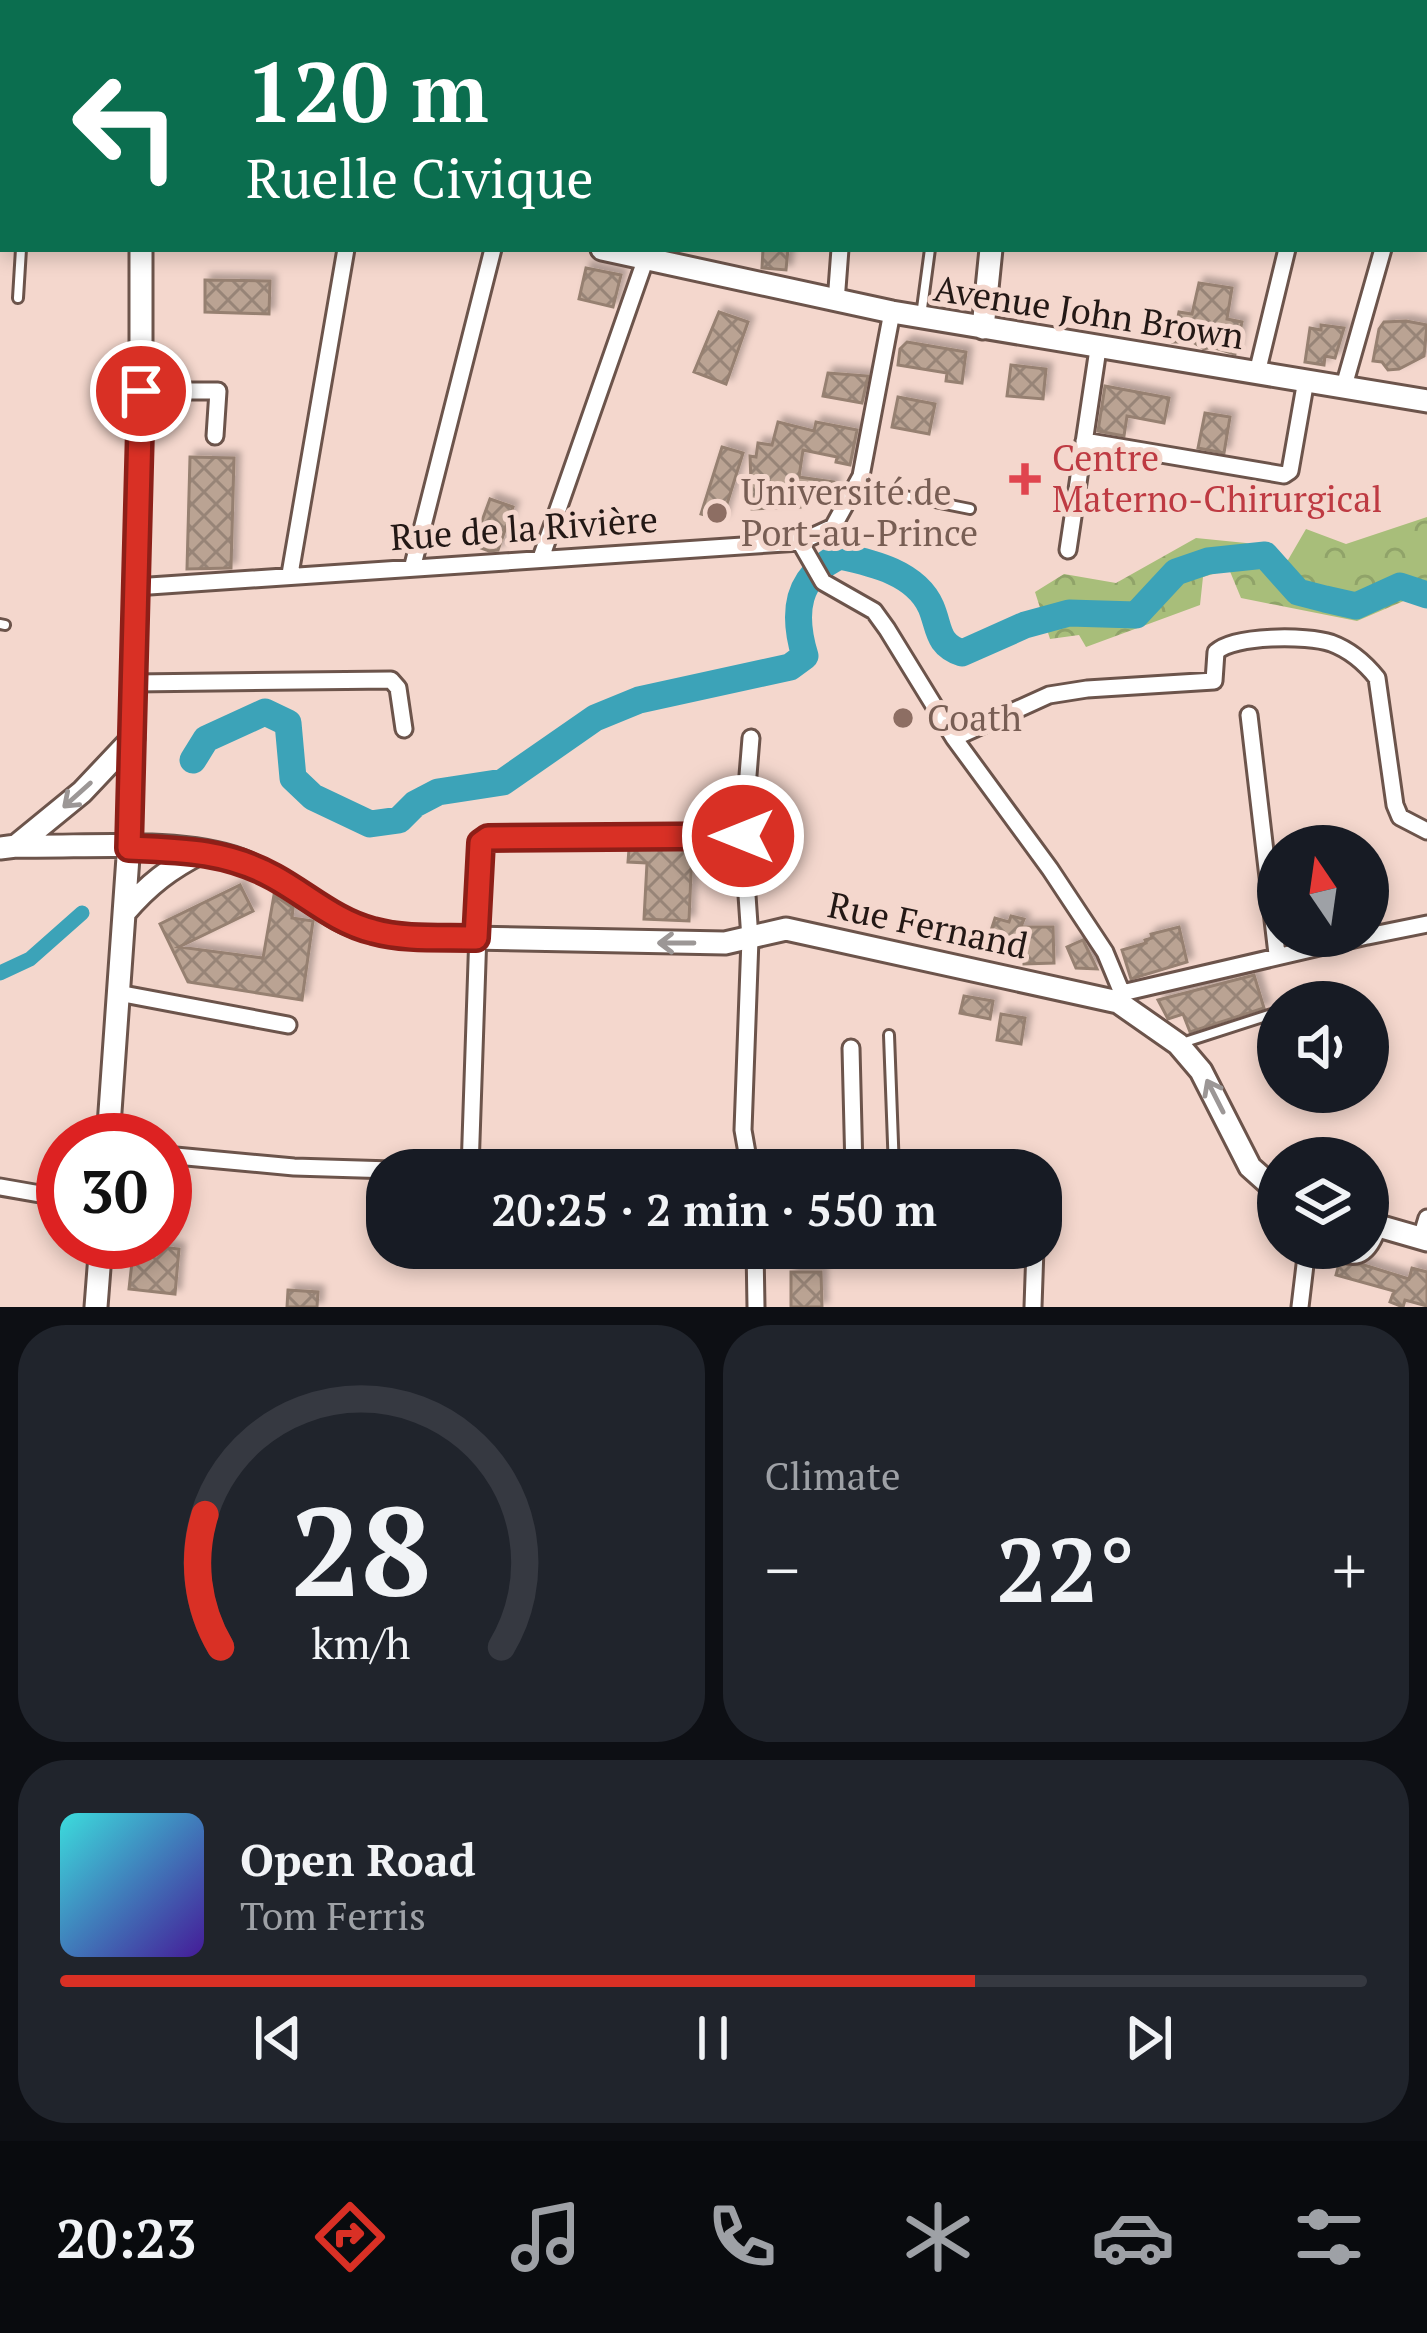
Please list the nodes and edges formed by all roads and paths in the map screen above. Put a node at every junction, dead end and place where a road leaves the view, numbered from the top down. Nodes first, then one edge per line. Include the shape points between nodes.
1 (21, 252) edge
2 (141, 252) edge
3 (345, 252) edge
4 (493, 252) edge
5 (617, 252) edge
6 (706, 252) edge
7 (840, 252) edge
8 (930, 252) edge
9 (991, 252) edge
10 (1286, 252) edge
11 (1382, 252) edge
12 (646, 258) junction
13 (703, 273) junction
14 (18, 298) dead end
15 (836, 302) junction
16 (892, 312) junction
17 (921, 317) junction
18 (983, 328) junction
19 (1098, 349) junction
20 (1257, 373) junction
21 (1306, 380) junction
22 (1344, 386) junction
23 (141, 391) junction
24 (1427, 401) edge
25 (215, 436) dead end
26 (1084, 441) junction
27 (859, 482) junction
28 (970, 509) dead end
29 (800, 542) junction
30 (1068, 550) dead end
31 (542, 558) junction
32 (413, 565) junction
33 (290, 574) junction
34 (135, 587) junction
35 (134, 682) junction
36 (1249, 716) dead end
37 (404, 729) dead end
38 (133, 738) junction
39 (751, 738) dead end
40 (954, 738) junction
41 (1262, 825) edge
42 (1427, 831) edge
43 (743, 836) junction
44 (8, 847) edge
45 (129, 848) junction
46 (202, 851) junction
47 (125, 912) junction
48 (1427, 924) edge
49 (1389, 932) edge
50 (476, 938) junction
51 (750, 939) junction
52 (1266, 957) edge
53 (118, 993) junction
54 (1120, 998) junction
55 (1257, 1019) edge
56 (288, 1025) dead end
57 (889, 1035) dead end
58 (1178, 1045) junction
59 (851, 1048) dead end
60 (110, 1113) edge
61 (471, 1149) edge
62 (746, 1149) edge
63 (853, 1149) edge
64 (892, 1149) edge
65 (192, 1158) edge
66 (366, 1169) edge
67 (1257, 1173) edge
68 (0, 1187) edge
69 (36, 1193) edge
70 (1389, 1227) edge
71 (1425, 1232) edge
72 (101, 1269) edge
73 (755, 1269) edge
74 (1035, 1269) edge
75 (1305, 1269) edge
76 (102, 1304) edge
77 (756, 1307) edge
78 (1033, 1307) edge
79 (1300, 1307) edge

1 - 14 lane
2 - 23 street
3 - 33 street
4 - 32 street
5 - 12 street, Avenue John Brown
6 - 13 street
7 - 15 street
8 - 17 lane
9 - 18 street
10 - 20 street
11 - 22 street
12 - 13 street, Avenue John Brown
12 - 31 street
13 - 15 street, Avenue John Brown
15 - 16 street, Avenue John Brown
16 - 17 street, Avenue John Brown
16 - 27 street
17 - 18 street, Avenue John Brown
18 - 19 street, Avenue John Brown
19 - 20 street, Avenue John Brown
19 - 26 street
20 - 21 street, Avenue John Brown
21 - 22 street, Avenue John Brown
21 - 26 street via 1284,475
22 - 24 street, Avenue John Brown
23 - 25 street via 218,392
23 - 34 street
26 - 30 street
27 - 28 lane
27 - 29 street via 833,527
29 - 31 street, Rue de la Rivière
29 - 40 street via 824,582 874,611
31 - 32 street, Rue de la Rivière
32 - 33 street, Rue de la Rivière
33 - 34 street, Rue de la Rivière
34 - 35 street
35 - 37 street via 391,680
35 - 38 street
36 - 41 street
38 -> 44 street via 82,792
38 - 45 street
39 - 43 street
40 - 42 street via 1049,695 1214,681 1224,645 1328,642 1377,678 1394,805
40 - 54 street via 1105,952
43 - 50 street via 488,838 481,843
43 - 51 street
44 - 45 street, Rue Fernand
45 - 46 street, Rue Fernand
45 - 47 street
46 - 47 street via 160,876
46 - 50 street, Rue Fernand via 274,877 374,932
47 - 53 street
48 - 49 street
51 -> 50 street, Rue Fernand
50 - 61 street
51 - 54 street, Rue Fernand via 786,929
51 - 62 street
52 - 54 street
53 - 56 street
53 - 60 street
54 - 58 street, Rue Fernand
55 - 58 lane
57 - 64 lane
67 -> 58 street, Rue Fernand via 1205,1076
59 - 63 street
65 - 66 street
68 - 69 street
70 - 71 street
72 - 76 street
73 - 77 street
74 - 78 street
75 - 79 street

